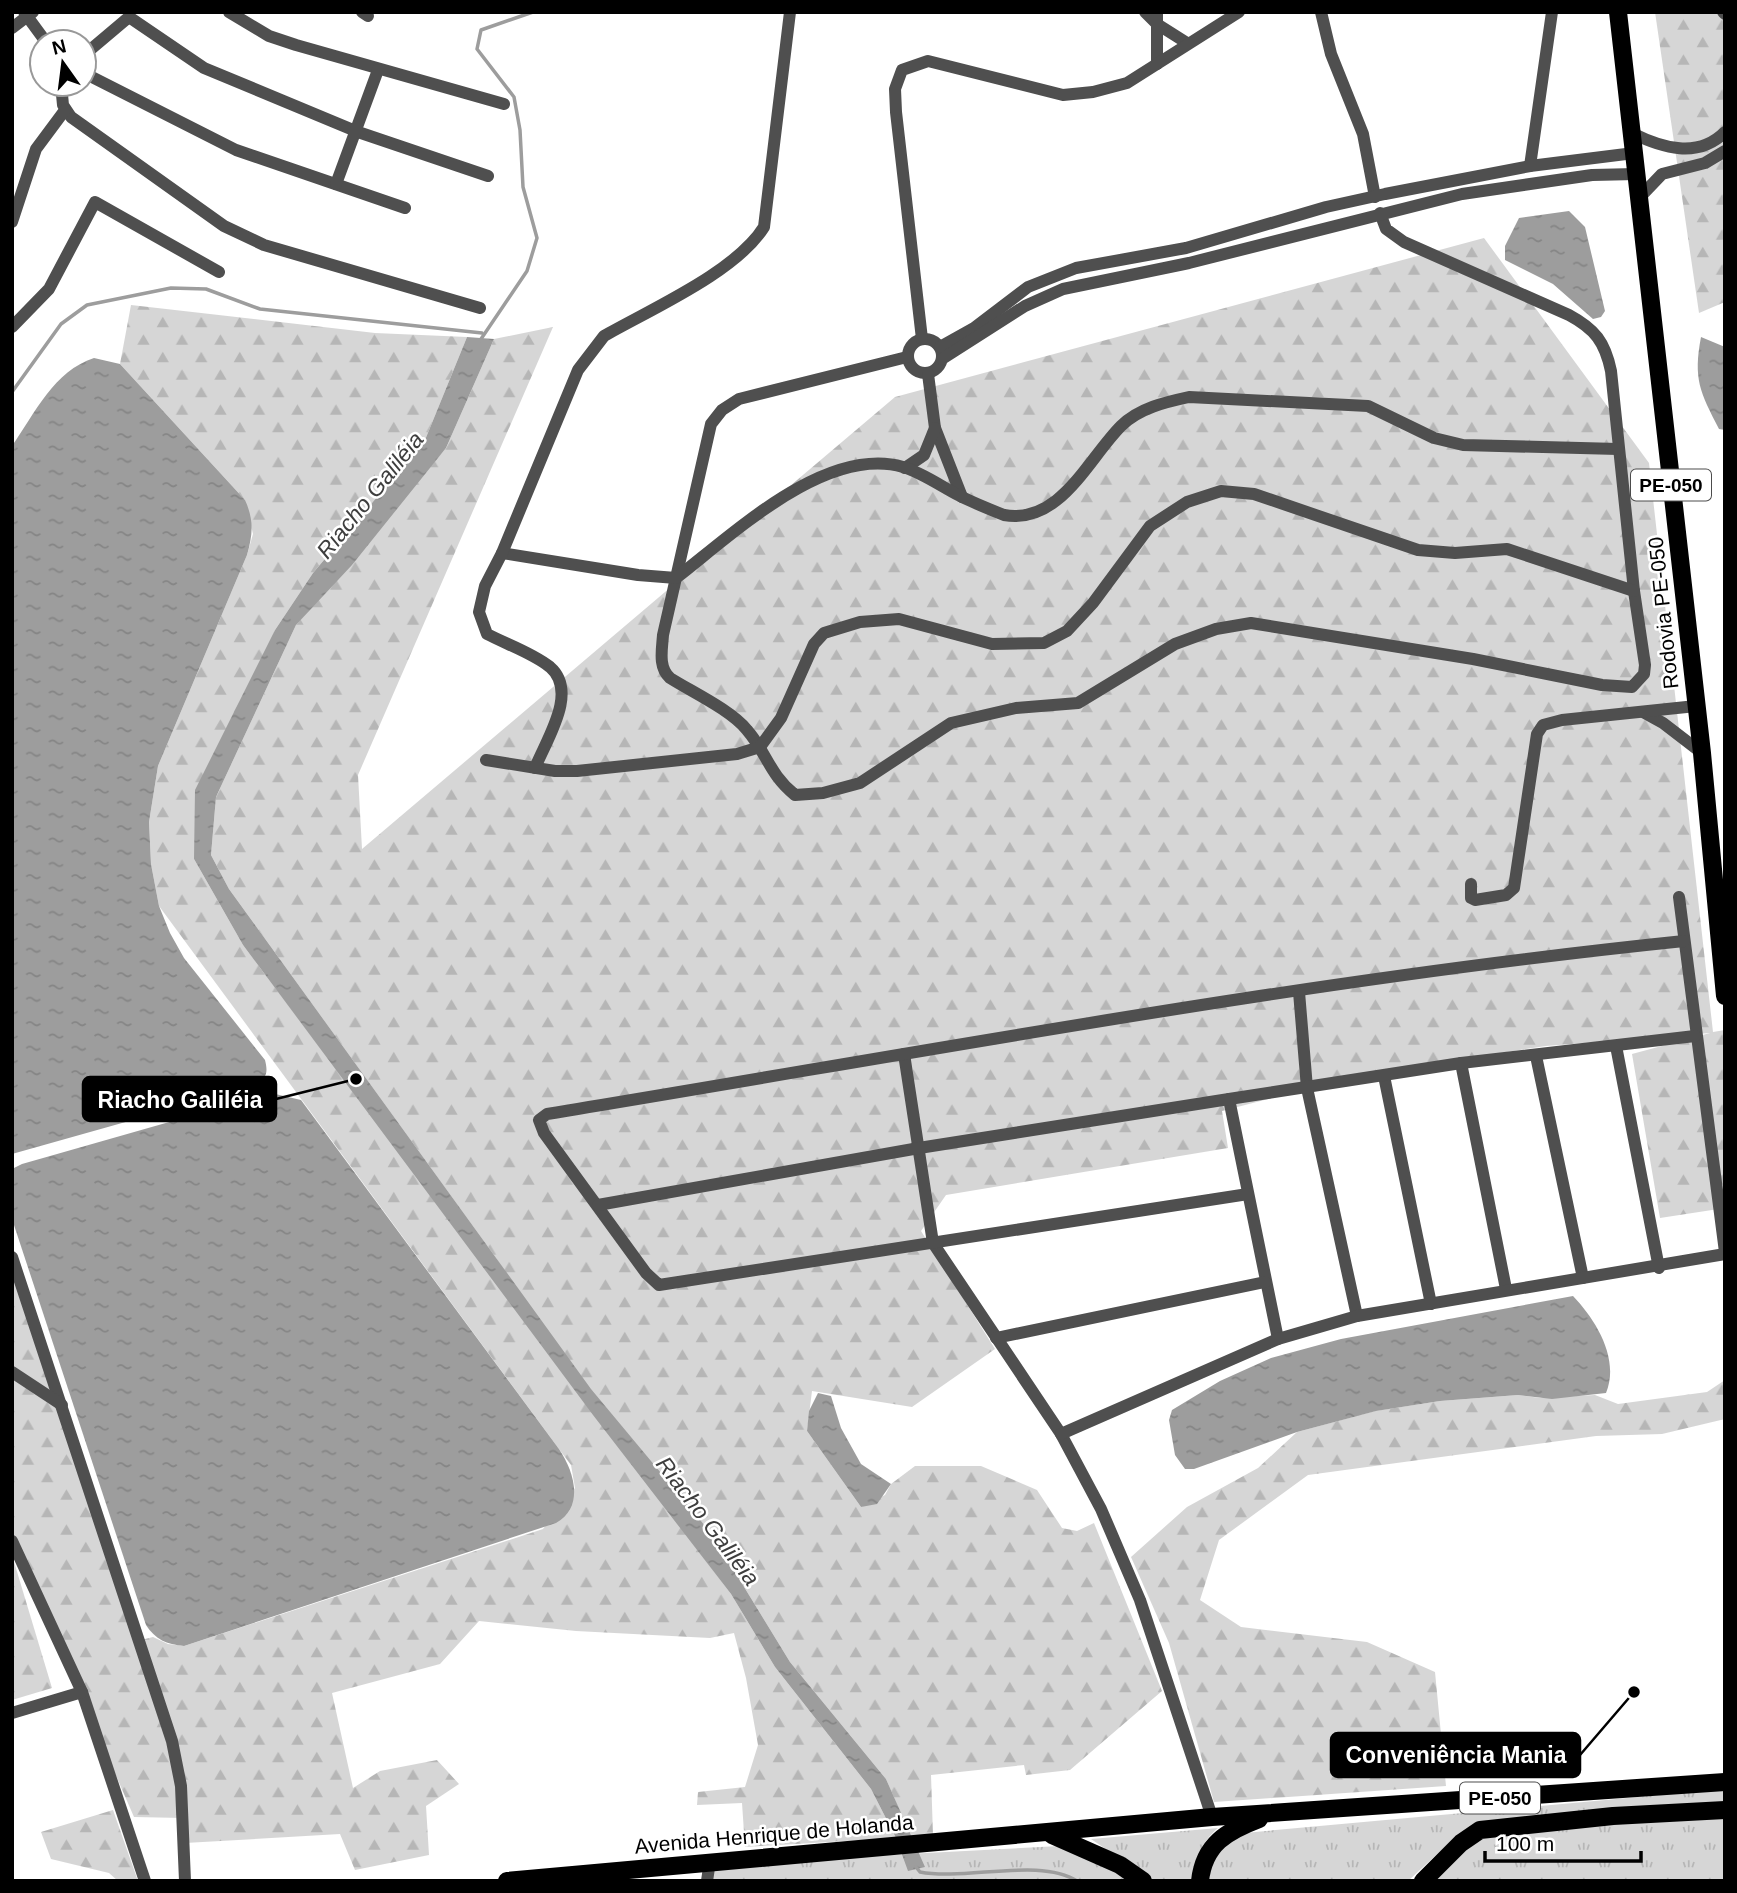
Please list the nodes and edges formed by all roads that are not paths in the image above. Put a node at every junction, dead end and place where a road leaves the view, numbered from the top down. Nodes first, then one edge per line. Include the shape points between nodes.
1 (229, 12) edge
2 (790, 12) edge
3 (1145, 12) edge
4 (1238, 12) edge
5 (1321, 12) edge
6 (1552, 12) edge
7 (1618, 12) edge
8 (28, 14) edge
9 (131, 14) edge
10 (1157, 18) edge
11 (12, 28) edge
12 (98, 43) edge
13 (1187, 43) junction
14 (1157, 64) junction
15 (378, 70) junction
16 (98, 80) edge
17 (63, 98) edge
18 (504, 104) dead end
19 (65, 110) junction
20 (358, 132) junction
21 (1725, 132) edge
22 (1632, 133) junction
23 (1682, 150) junction
24 (1725, 150) edge
25 (1634, 152) junction
26 (1590, 158) junction
27 (1547, 164) junction
28 (1530, 166) junction
29 (1683, 168) junction
30 (1636, 174) junction
31 (1592, 175) junction
32 (488, 176) dead end
33 (1548, 180) junction
34 (336, 184) junction
35 (1375, 196) junction
36 (1640, 197) junction
37 (405, 208) dead end
38 (1380, 213) junction
39 (12, 222) edge
40 (219, 272) dead end
41 (480, 308) dead end
42 (12, 327) edge
43 (922, 339) junction
44 (941, 353) junction
45 (907, 357) junction
46 (928, 373) junction
47 (935, 428) junction
48 (1618, 449) junction
49 (905, 468) junction
50 (962, 497) junction
51 (502, 554) junction
52 (676, 578) junction
53 (1633, 591) junction
54 (1696, 706) junction
55 (1643, 712) junction
56 (760, 747) junction
57 (1702, 753) junction
58 (486, 760) dead end
59 (535, 768) junction
60 (1471, 884) dead end
61 (1679, 897) dead end
62 (1684, 941) junction
63 (1723, 965) edge
64 (1299, 992) junction
65 (1725, 996) edge
66 (1695, 1036) junction
67 (1616, 1046) junction
68 (904, 1054) junction
69 (1536, 1055) junction
70 (1461, 1063) junction
71 (1384, 1076) junction
72 (1307, 1088) junction
73 (1229, 1099) junction
74 (919, 1148) junction
75 (1248, 1195) junction
76 (598, 1205) junction
77 (933, 1243) junction
78 (1725, 1253) edge
79 (12, 1257) edge
80 (1659, 1268) junction
81 (1583, 1278) junction
82 (1265, 1282) junction
83 (1506, 1289) junction
84 (1431, 1304) junction
85 (1357, 1316) junction
86 (996, 1338) junction
87 (1278, 1339) junction
88 (12, 1373) edge
89 (63, 1405) junction
90 (1061, 1434) junction
91 (12, 1541) edge
92 (82, 1692) junction
93 (12, 1713) edge
94 (1725, 1782) edge
95 (1725, 1810) edge
96 (1276, 1813) junction
97 (1212, 1817) junction
98 (1045, 1833) junction
99 (710, 1861) junction
100 (145, 1881) edge
101 (185, 1881) edge
102 (507, 1881) edge
103 (707, 1881) edge
104 (1143, 1881) edge
105 (1200, 1881) edge
106 (1423, 1881) edge

1 - 15 street via 269,36
2 - 51 street via 764,227 755,242 730,261 604,336 591,349 578,370
3 - 10 street
4 - 13 street
5 - 35 street via 1331,54 1363,134
6 - 28 street
7 - 22 main road, Rodovia PE-050 / PE-050
8 - 11 street
9 - 12 street
9 - 20 street via 204,68
10 - 13 street
10 - 14 street
13 - 14 street
14 - 43 street via 1127,83 1063,94 928,61 902,70 895,89 896,112
15 - 18 street
15 - 20 street
16 - 34 street via 200,134
17 - 19 street
19 - 39 street via 36,149
19 - 41 street via 224,226 264,245
20 - 32 street
20 - 34 street
21 - 23 street via 1704,147
22 - 23 street
22 - 25 main road, Rodovia PE-050 / PE-050
23 - 29 street
24 - 29 street via 1705,163
25 - 26 street
25 - 30 main road, Rodovia PE-050 / PE-050
26 - 27 street
26 - 31 street
27 - 28 street
27 - 33 street
28 - 35 street
29 - 36 street via 1662,174
30 - 31 street
30 - 36 main road, Rodovia PE-050 / PE-050
31 - 33 street
33 - 38 street
34 - 37 street
35 - 38 street
35 - 38 street
35 - 44 street via 1186,248 1050,275
36 - 54 main road, Rodovia PE-050 / PE-050
38 - 44 street via 1189,263 1063,289
38 - 48 street via 1386,229 1404,242 1569,315 1594,331 1604,344 1611,371
40 - 42 street via 95,202 49,289
43 - 44 street via 932,340
43 - 45 street via 909,347
44 - 46 street via 937,368
45 - 46 street via 914,370
45 - 52 street via 739,399 722,410 711,424
46 - 47 street
47 - 49 street via 924,455
47 - 50 street
48 - 50 street via 1463,445 1434,438 1368,406 1189,397 1139,413 1122,425 1074,483 1037,514 1004,515
48 - 53 street
49 - 50 street
49 - 52 street via 858,465 816,480 755,517
51 - 52 street
51 - 59 street via 485,586 480,622 486,634 549,666 562,687 561,704
52 - 56 street via 663,635 664,674 739,722
53 - 56 street via 1507,549 1418,550 1254,494 1221,491 1187,502 1150,526 1068,631 1044,643 992,644 899,619 860,622 824,633 814,644 781,718
53 - 56 street via 1645,666 1632,687 1251,623 1216,629 1175,644 1078,703 1016,708 951,723 860,783 823,793 795,795 767,765
54 - 55 street
54 - 57 main road, Rodovia PE-050 / PE-050
55 - 57 street
55 - 60 street via 1555,721 1539,730 1516,885 1506,895 1475,900
56 - 59 street via 737,754 592,770
57 - 63 main road, Rodovia PE-050 / PE-050
58 - 59 street
61 - 62 street
62 - 64 street via 1548,955
62 - 66 street
63 - 65 main road, Rodovia PE-050 / PE-050
64 - 68 street
64 - 72 street
66 - 67 street
66 - 78 street
67 - 69 street
67 - 80 street
68 - 74 street
68 - 76 street via 542,1116 539,1123 544,1133
69 - 70 street
69 - 81 street
70 - 71 street
70 - 83 street
71 - 72 street
71 - 84 street
72 - 73 street
72 - 85 street
73 - 74 street
73 - 75 street
74 - 76 street
74 - 77 street
75 - 77 street
75 - 82 street
76 - 77 street via 646,1273 659,1284
77 - 86 street
78 - 80 street
79 - 89 street
80 - 81 street
81 - 83 street
82 - 86 street
82 - 87 street
83 - 84 street
84 - 85 street
85 - 87 street
86 - 90 street
87 - 90 street
88 - 89 street
89 - 101 street via 173,1741 181,1787
90 - 97 street via 1101,1508 1140,1600
91 - 92 street
92 - 93 street
92 - 100 street
94 - 96 main road, Avenida Henrique de Holanda / PE-050
95 - 106 main road, PE-050 via 1480,1830
96 - 97 main road, Avenida Henrique de Holanda
96 - 105 main road via 1218,1839 1205,1858
97 - 98 main road, Avenida Henrique de Holanda
98 - 99 main road, Avenida Henrique de Holanda
98 - 104 main road, Avenida Henrique de Holanda via 1079,1844
99 - 102 main road, Avenida Henrique de Holanda
99 - 103 street

